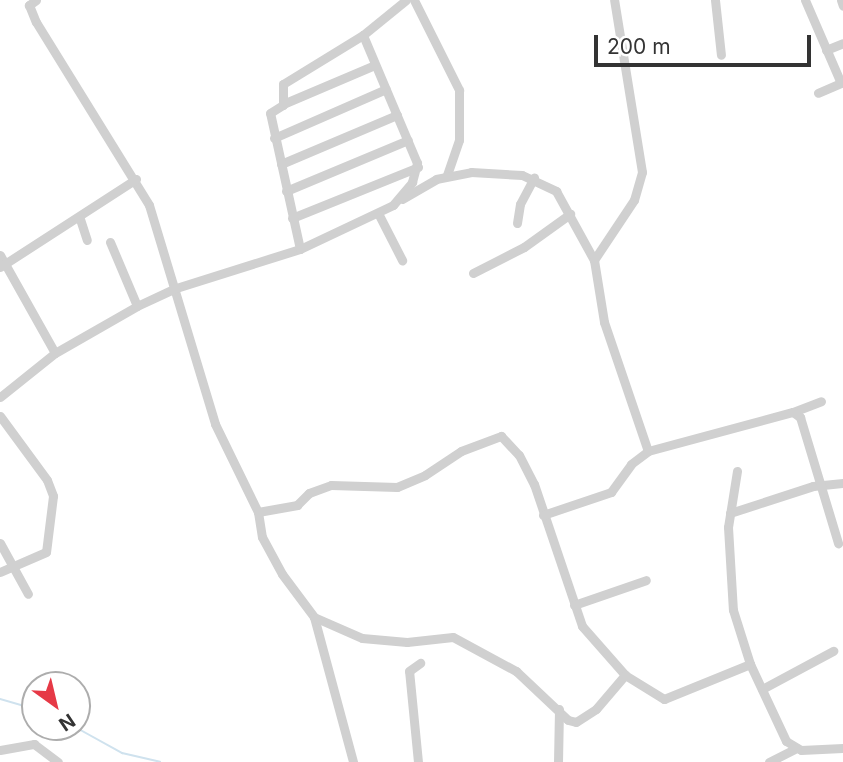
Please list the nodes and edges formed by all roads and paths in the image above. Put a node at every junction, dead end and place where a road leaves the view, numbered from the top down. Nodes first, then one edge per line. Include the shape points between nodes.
1 (36, 0) edge
2 (406, 0) edge
3 (414, 0) edge
4 (614, 0) edge
5 (715, 0) edge
6 (805, 0) edge
7 (841, 0) edge
8 (843, 6) edge
9 (363, 35) junction
10 (843, 43) edge
11 (826, 50) junction
12 (721, 55) dead end
13 (375, 65) junction
14 (386, 89) junction
15 (818, 93) dead end
16 (283, 104) junction
17 (397, 115) junction
18 (274, 138) junction
19 (408, 140) junction
20 (281, 164) junction
21 (418, 167) junction
22 (447, 175) junction
23 (534, 178) junction
24 (136, 180) junction
25 (286, 191) junction
26 (393, 205) junction
27 (570, 214) junction
28 (379, 215) junction
29 (292, 218) junction
30 (80, 219) junction
31 (517, 223) dead end
32 (87, 240) dead end
33 (110, 242) dead end
34 (300, 248) junction
35 (0, 255) edge
36 (402, 260) dead end
37 (594, 260) junction
38 (3, 266) edge
39 (472, 273) dead end
40 (173, 289) junction
41 (137, 306) junction
42 (54, 353) junction
43 (0, 397) edge
44 (821, 401) dead end
45 (793, 412) junction
46 (0, 416) edge
47 (648, 450) junction
48 (737, 471) dead end
49 (822, 483) junction
50 (843, 483) edge
51 (258, 512) junction
52 (730, 513) junction
53 (543, 515) junction
54 (0, 542) edge
55 (838, 543) dead end
56 (13, 567) junction
57 (0, 572) edge
58 (646, 580) dead end
59 (28, 594) dead end
60 (574, 605) junction
61 (314, 617) junction
62 (833, 651) dead end
63 (421, 663) dead end
64 (750, 664) junction
65 (625, 676) junction
66 (762, 689) junction
67 (559, 709) junction
68 (797, 748) junction
69 (843, 748) edge
70 (0, 750) edge
71 (58, 762) edge
72 (353, 762) edge
73 (418, 762) edge
74 (558, 762) edge
75 (769, 762) edge

1 - 24 street via 29,5 36,22
2 - 9 street
3 - 22 street via 459,90 460,134
4 - 37 street via 642,172 634,200
5 - 12 street
6 - 11 street
7 - 8 street
9 - 13 street
9 - 16 street via 283,84
10 - 11 street
11 - 15 street via 841,83
13 - 14 street
13 - 16 street
14 - 17 street
14 - 18 street
16 - 18 street via 270,113
17 - 19 street
17 - 20 street
18 - 20 street
19 - 21 street
19 - 25 street
20 - 25 street
21 - 26 street via 412,183
21 - 29 street
22 - 23 street via 485,171
22 - 26 street
23 - 27 street via 556,191
23 - 31 street via 520,204
24 - 30 street via 94,204
24 - 40 street via 157,230
25 - 29 street
26 - 28 street
27 - 37 street
27 - 39 street via 524,247
28 - 34 street
28 - 36 street
29 - 34 street
30 - 32 street
30 - 38 street
33 - 41 street
34 - 40 street
35 - 38 street
37 - 47 street via 604,322
38 - 42 street
40 - 41 street
40 - 51 street via 215,424
41 - 42 street
42 - 43 street
44 - 45 street
45 - 47 street
45 - 49 street via 800,417
46 - 56 street via 53,492 48,549
47 - 53 street via 631,464 611,492
48 - 52 street
49 - 50 street
49 - 52 street
49 - 55 street
51 - 53 street via 297,505 309,493 331,485 397,487 425,475 447,458 501,436 519,455
51 - 61 street via 262,537
52 - 64 street via 733,610
53 - 60 street
54 - 56 street
56 - 57 street
56 - 59 street
58 - 60 street
60 - 65 street via 588,635
61 - 67 street via 362,638 407,642 453,637 516,671
61 - 72 street
62 - 66 street
63 - 73 street via 409,671
64 - 65 street via 664,699
64 - 66 street
65 - 67 street via 596,709 576,722
66 - 68 street via 786,740
67 - 74 street
68 - 69 street
68 - 75 street
70 - 71 street via 34,744

